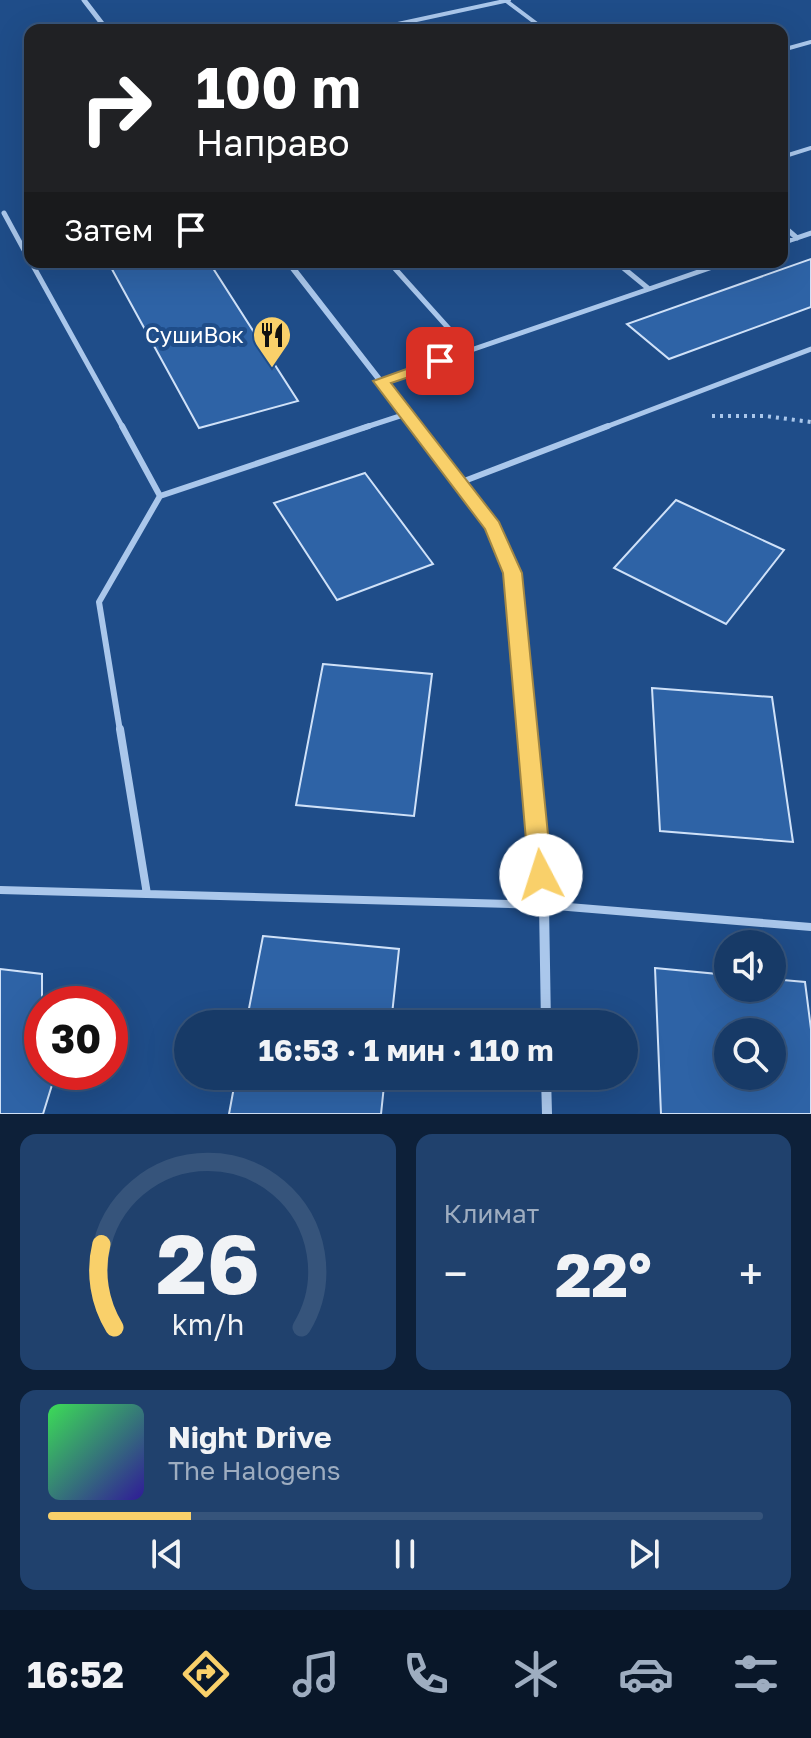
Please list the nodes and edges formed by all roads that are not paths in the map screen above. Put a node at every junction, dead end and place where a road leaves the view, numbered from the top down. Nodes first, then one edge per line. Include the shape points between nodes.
1 (84, 0) edge
2 (507, 0) edge
3 (102, 24) edge
4 (397, 24) edge
5 (537, 24) edge
6 (811, 42) edge
7 (788, 48) edge
8 (811, 148) edge
9 (788, 155) edge
10 (4, 213) dead end
11 (788, 230) edge
12 (811, 233) edge
13 (797, 238) junction
14 (788, 241) edge
15 (24, 250) edge
16 (34, 268) edge
17 (293, 268) edge
18 (394, 268) edge
19 (623, 268) edge
20 (710, 268) edge
21 (649, 289) junction
22 (811, 349) edge
23 (469, 351) junction
24 (381, 381) junction
25 (406, 414) junction
26 (459, 483) junction
27 (160, 496) junction
28 (0, 890) edge
29 (147, 894) junction
30 (544, 905) junction
31 (811, 927) edge
32 (546, 1010) edge
33 (546, 1090) edge
34 (547, 1114) edge

1 - 3 street
2 - 4 lane
2 - 5 lane
6 - 7 lane
8 - 9 lane
10 - 15 lane
11 - 13 lane
12 - 13 lane
13 - 14 lane
16 - 27 lane
17 - 24 street
18 - 23 lane
19 - 21 lane
20 - 21 lane
21 - 23 lane
22 - 26 lane
23 - 24 lane
24 - 25 street
25 - 26 street
25 - 27 lane
26 - 30 street via 493,527 513,573
27 - 29 lane via 99,602
28 - 29 lane
29 - 30 lane
30 - 31 lane
30 - 32 street
33 - 34 street

